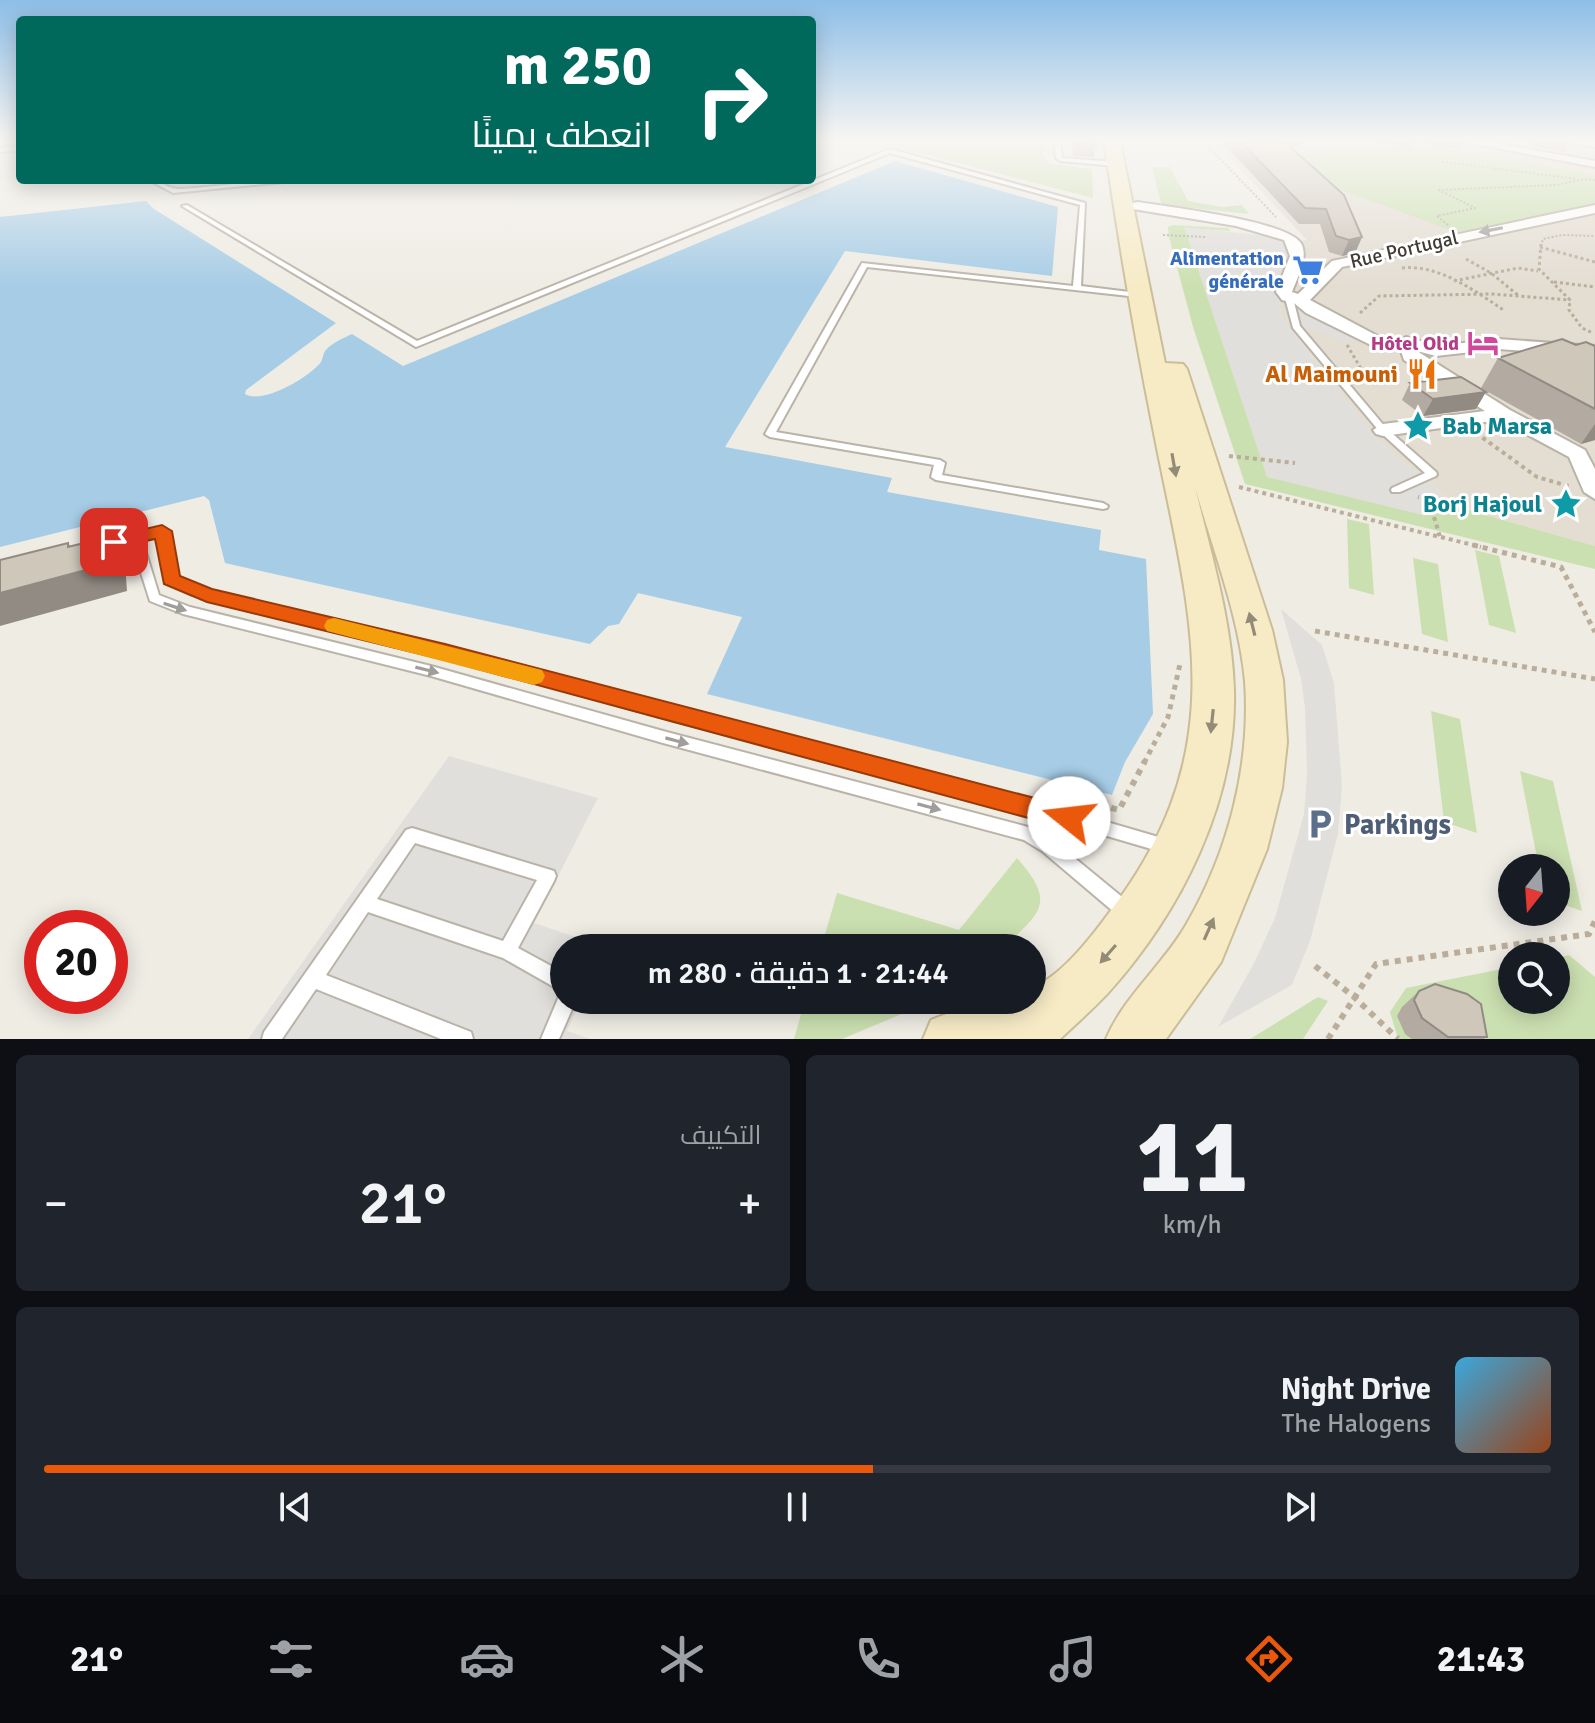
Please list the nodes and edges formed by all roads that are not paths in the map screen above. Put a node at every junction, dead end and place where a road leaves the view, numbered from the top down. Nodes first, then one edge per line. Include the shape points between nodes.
1 (176, 189) edge
2 (197, 189) edge
3 (795, 189) edge
4 (1030, 189) edge
5 (1124, 189) edge
6 (1135, 189) edge
7 (185, 206) dead end
8 (1595, 209) edge
9 (1147, 220) junction
10 (1077, 289) junction
11 (1138, 295) junction
12 (1294, 299) junction
13 (1381, 345) dead end
14 (1595, 351) edge
15 (1503, 414) junction
16 (1383, 430) junction
17 (1586, 451) edge
18 (1396, 490) road end
19 (1594, 490) edge
20 (1103, 506) dead end
21 (141, 542) junction
22 (84, 557) edge
23 (1177, 849) junction
24 (365, 903) junction
25 (1136, 919) junction
26 (507, 951) junction
27 (550, 975) edge
28 (313, 979) junction
29 (561, 1014) edge
30 (1035, 1024) edge
31 (273, 1039) edge
32 (464, 1039) edge
33 (550, 1039) edge
34 (950, 1039) edge
35 (1133, 1039) edge

1 - 2 lane
3 - 7 lane via 416,344
4 - 10 lane via 1083,204
5 - 11 main road
6 - 9 main road
8 -> 12 street, Rue Portugal via 1337,264
9 - 12 street via 1248,226 1289,237 1298,246 1284,292
35 -> 9 main road via 1203,944 1244,849 1266,742 1264,680 1254,630 1173,365
10 - 11 lane
10 - 20 lane via 865,265 770,434 940,463 936,477
11 -> 23 main road via 1209,623 1214,690 1206,765
12 - 13 street
12 - 16 lane via 1296,326
14 - 15 street via 1498,344 1436,351 1406,342 1410,356
15 - 16 street
15 - 17 street
16 - 18 lane via 1432,474
17 - 19 street
21 - 22 lane
21 - 23 lane via 162,531 171,580 194,591 445,652
21 -> 25 lane via 151,593 162,603 1028,834
23 - 25 main road
24 - 26 lane
24 - 26 lane via 412,835 548,876
24 - 28 lane
25 -> 30 main road via 1088,977
26 - 27 lane
28 - 31 lane
28 - 32 lane
29 - 33 lane
30 - 34 main road

